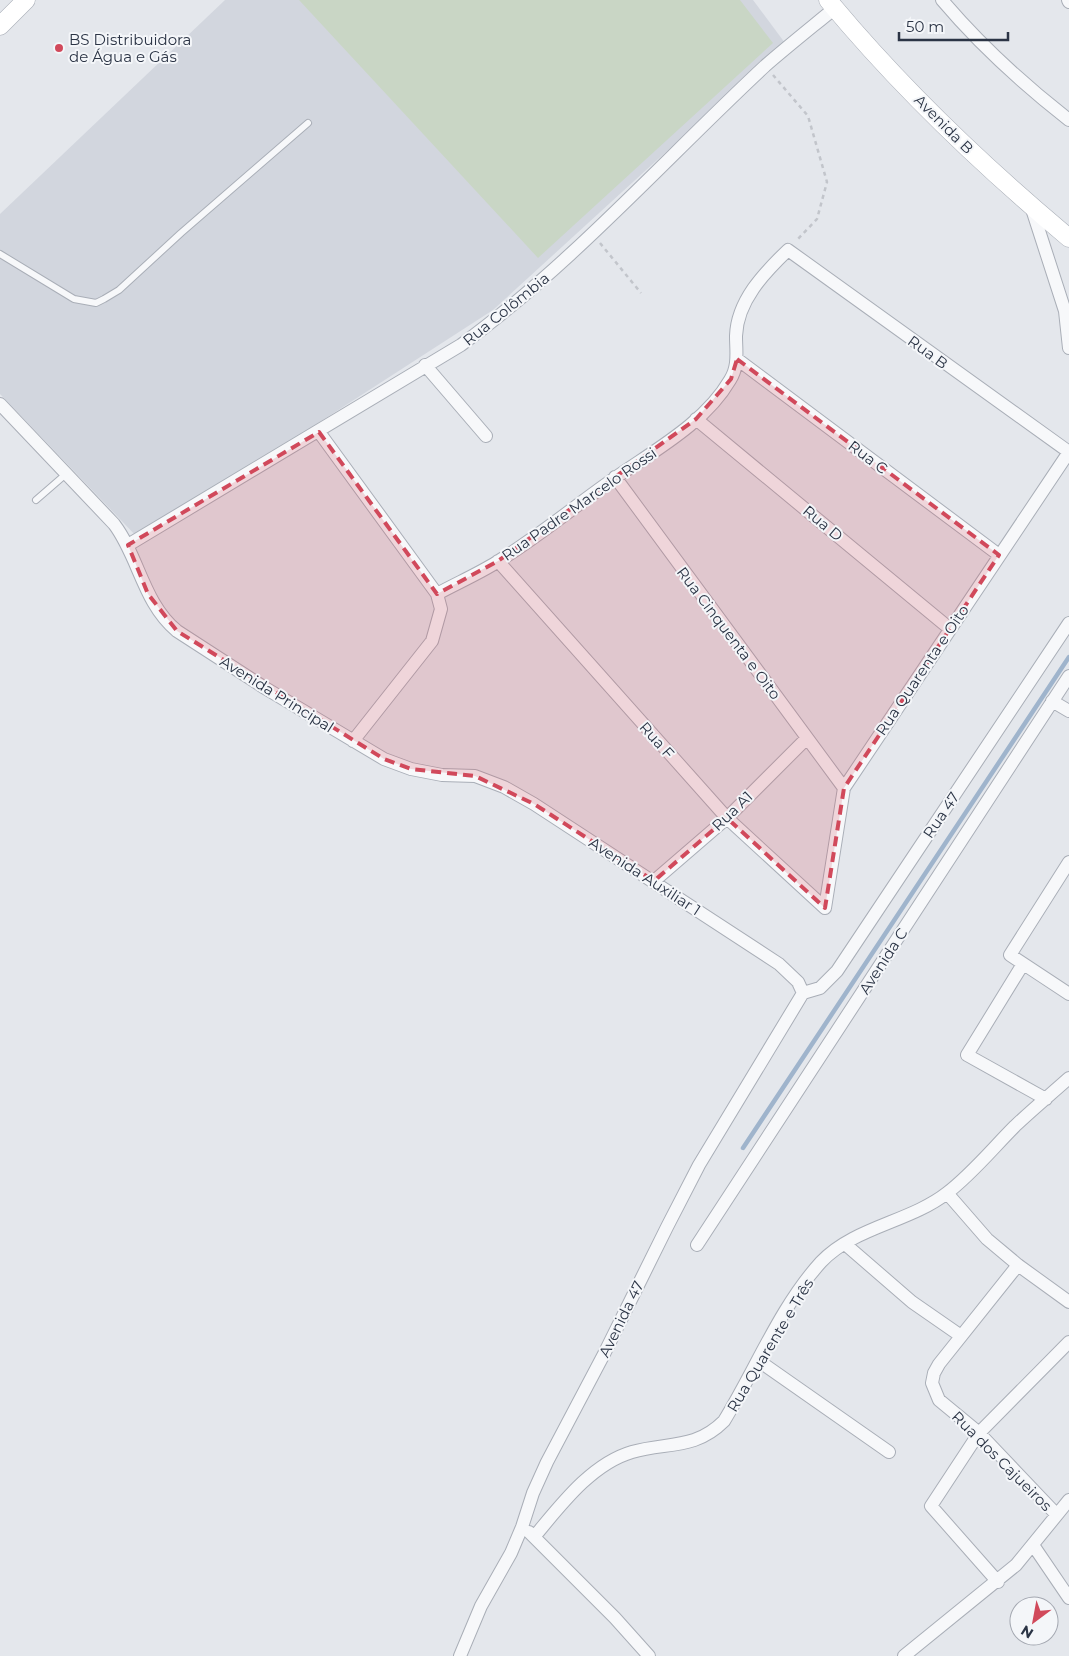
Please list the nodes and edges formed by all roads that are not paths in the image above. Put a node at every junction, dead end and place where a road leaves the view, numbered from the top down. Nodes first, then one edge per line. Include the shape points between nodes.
1 (942, 0) edge
2 (17, 3) edge
3 (832, 4) edge
4 (0, 26) edge
5 (1069, 120) edge
6 (308, 123) dead end
7 (1031, 206) junction
8 (1069, 238) edge
9 (788, 250) joint
10 (0, 254) edge
11 (1069, 348) edge
12 (737, 359) junction
13 (425, 365) junction
14 (0, 404) edge
15 (696, 419) junction
16 (319, 432) junction
17 (486, 436) dead end
18 (1069, 452) edge
19 (66, 474) junction
20 (615, 478) junction
21 (36, 500) dead end
22 (128, 545) junction
23 (998, 555) junction
24 (498, 561) junction
25 (437, 594) junction
26 (1069, 623) edge
27 (949, 628) junction
28 (1069, 676) edge
29 (1052, 701) junction
30 (1069, 711) edge
31 (807, 738) junction
32 (353, 741) junction
33 (474, 776) joint
34 (844, 788) junction
35 (727, 818) junction
36 (1069, 862) edge
37 (654, 882) junction
38 (825, 908) joint
39 (1023, 964) junction
40 (803, 993) junction
41 (1069, 994) edge
42 (1069, 1078) edge
43 (1046, 1099) junction
44 (947, 1193) junction
45 (845, 1244) junction
46 (698, 1245) dead end
47 (1018, 1266) junction
48 (1069, 1302) edge
49 (961, 1336) junction
50 (1069, 1342) edge
51 (759, 1361) junction
52 (979, 1433) junction
53 (889, 1452) dead end
54 (1069, 1500) edge
55 (1056, 1514) junction
56 (522, 1527) junction
57 (534, 1537) junction
58 (1033, 1545) junction
59 (998, 1582) junction
60 (1069, 1598) edge
61 (460, 1656) edge
62 (649, 1656) edge
63 (904, 1656) edge

1 - 5 street via 979,41 1031,90
2 - 4 street
3 - 7 street, Avenida B via 939,120
3 - 13 street, Rua Colômbia via 593,234 494,321
6 - 10 lane via 119,290 96,303 74,299
7 - 8 street, Avenida B
7 - 11 street via 1065,310
9 - 12 street, Rua Padre Marcelo Rossi via 765,272 740,311 736,334
9 - 18 street, Rua B
12 - 15 street, Rua Padre Marcelo Rossi via 732,379
12 - 23 street, Rua C
13 - 16 street, Rua Colômbia
13 - 17 street
14 - 19 street, Avenida Principal
15 - 20 street, Rua Padre Marcelo Rossi
15 - 27 street, Rua D
16 - 22 street, Rua Colômbia
16 - 25 street
18 - 23 street, Rua Quarenta e Oito
19 - 21 lane
19 - 22 street, Avenida Principal via 114,524
20 - 24 street, Rua Padre Marcelo Rossi
20 - 31 street, Rua Cinquenta e Oito
22 - 32 street, Avenida Principal via 148,594 171,626
23 - 27 street, Rua Quarenta e Oito
24 - 25 street, Rua Padre Marcelo Rossi
24 - 35 street, Rua F
25 - 32 street via 441,609 432,641
26 - 40 street, Rua 47 via 837,971 820,988
27 - 34 street, Rua Quarenta e Oito
28 - 29 street, Avenida C
29 - 30 street
29 - 46 street, Avenida C
31 - 34 street, Rua Cinquenta e Oito
31 - 35 street, Rua A1
32 - 33 street, Avenida Principal via 410,769
33 - 37 street, Avenida Auxiliar 1 via 504,787 534,804
34 - 38 street, Rua Quarenta e Oito
35 - 37 street, Rua A1
35 - 38 street, Rua F
36 - 39 street via 1010,955
37 - 40 street, Avenida Auxiliar 1 via 779,964 798,982
39 - 41 street
39 - 43 street via 967,1055
40 - 56 street, Avenida 47 via 695,1172 547,1462
42 - 43 street, Rua Quarente e Três
43 - 44 street, Rua Quarente e Três
44 - 45 street, Rua Quarente e Três
44 - 47 street via 987,1239
45 - 49 street via 904,1296
45 - 51 street, Rua Quarente e Três via 822,1261 802,1286
47 - 48 street
47 - 49 street
49 - 52 street, Rua dos Cajueiros via 939,1364 932,1383 939,1400
50 - 52 street
51 - 53 street
51 - 57 street, Rua Quarente e Três via 724,1421 711,1434 631,1452 614,1460 572,1493
52 - 55 street, Rua dos Cajueiros
52 - 59 street via 931,1506
54 - 55 street
55 - 58 street
56 - 57 street
56 - 61 street, Avenida 47 via 474,1620
57 - 62 street
58 - 59 street
58 - 60 street
59 - 63 street

